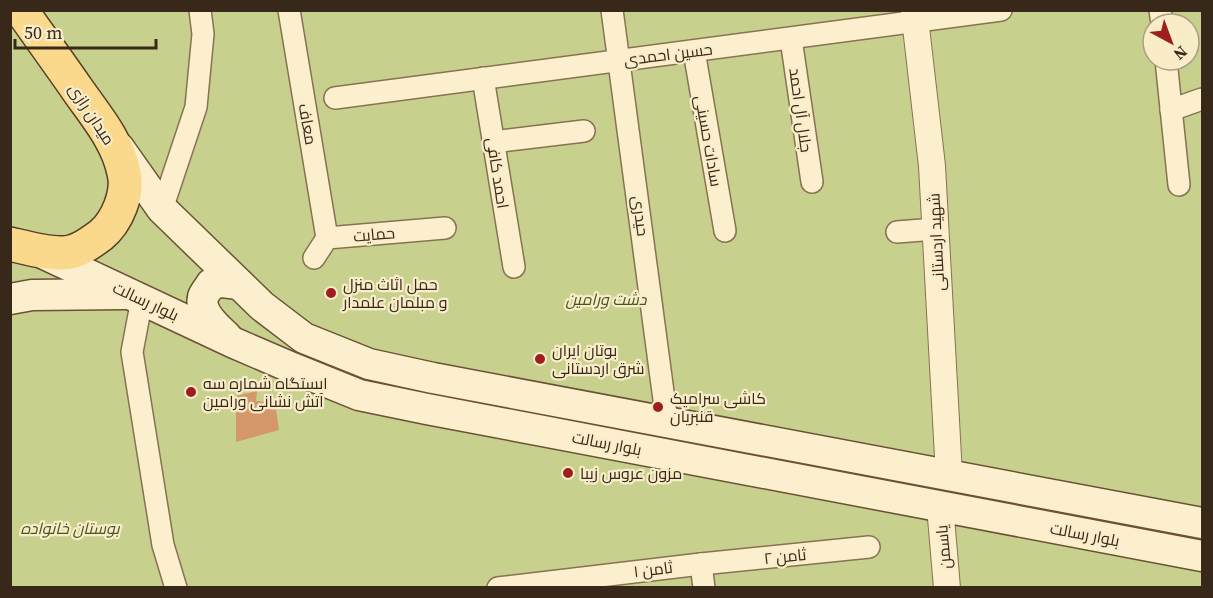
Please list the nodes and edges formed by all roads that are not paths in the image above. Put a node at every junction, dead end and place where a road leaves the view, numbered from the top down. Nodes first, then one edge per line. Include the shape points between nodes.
1 (21, 10) edge
2 (200, 10) edge
3 (289, 10) edge
4 (612, 10) edge
5 (1001, 10) edge
6 (914, 16) edge
7 (791, 39) junction
8 (694, 51) junction
9 (620, 61) junction
10 (1167, 72) edge
11 (483, 78) junction
12 (335, 98) dead end
13 (1203, 99) edge
14 (1171, 110) junction
15 (584, 131) dead end
16 (111, 138) junction
17 (493, 142) junction
18 (812, 182) dead end
19 (1179, 185) dead end
20 (162, 209) junction
21 (445, 228) dead end
22 (935, 229) junction
23 (725, 231) dead end
24 (897, 232) dead end
25 (327, 238) junction
26 (24, 247) edge
27 (314, 258) dead end
28 (514, 267) dead end
29 (239, 284) junction
30 (137, 297) junction
31 (10, 299) edge
32 (232, 342) junction
33 (668, 422) junction
34 (949, 475) junction
35 (939, 506) junction
36 (1203, 523) edge
37 (869, 547) dead end
38 (1203, 556) edge
39 (701, 564) junction
40 (176, 588) edge
41 (498, 588) edge
42 (704, 588) edge
43 (947, 588) edge

1 - 16 main road, میدان رازی
2 - 20 street via 203,34 196,107
3 - 25 street, معاف
4 - 9 street, حیدری
5 - 6 street, حسین احمدی
6 - 7 street, حسین احمدی
6 - 22 street, شهید اردستانی via 932,166
7 - 8 street, حسین احمدی
7 - 18 street, جلال آل احمد
8 - 9 street, حسین احمدی
8 - 23 street, سادات حسینی
9 - 11 street, حسین احمدی
9 - 33 street, حیدری
10 - 14 street
11 - 12 street, حسین احمدی
11 - 17 street, احمد کافی
13 - 14 street
14 - 19 street
15 - 17 street
16 - 20 main road, بلوار رسالت
16 - 26 main road, میدان رازی via 125,174 124,197 104,232 72,252
17 - 28 street, احمد کافی
20 - 29 main road, بلوار رسالت
21 - 25 street, حمایت
22 - 24 street
22 - 34 street, شهید اردستانی
25 - 27 street
26 - 30 main road, بلوار رسالت
29 - 32 main road via 211,284 203,297 208,318
29 - 33 main road, بلوار رسالت via 304,338 369,364
30 - 31 main road via 32,295
30 - 32 main road, بلوار رسالت
30 - 40 street via 132,352 163,545
32 - 35 main road, بلوار رسالت via 359,395
33 - 34 main road, بلوار رسالت
34 - 36 main road, بلوار رسالت
35 - 38 main road, بلوار رسالت
35 - 43 street, یاسمن
37 - 39 street, ثامن ۲
39 - 41 street, ثامن ۱
39 - 42 street

